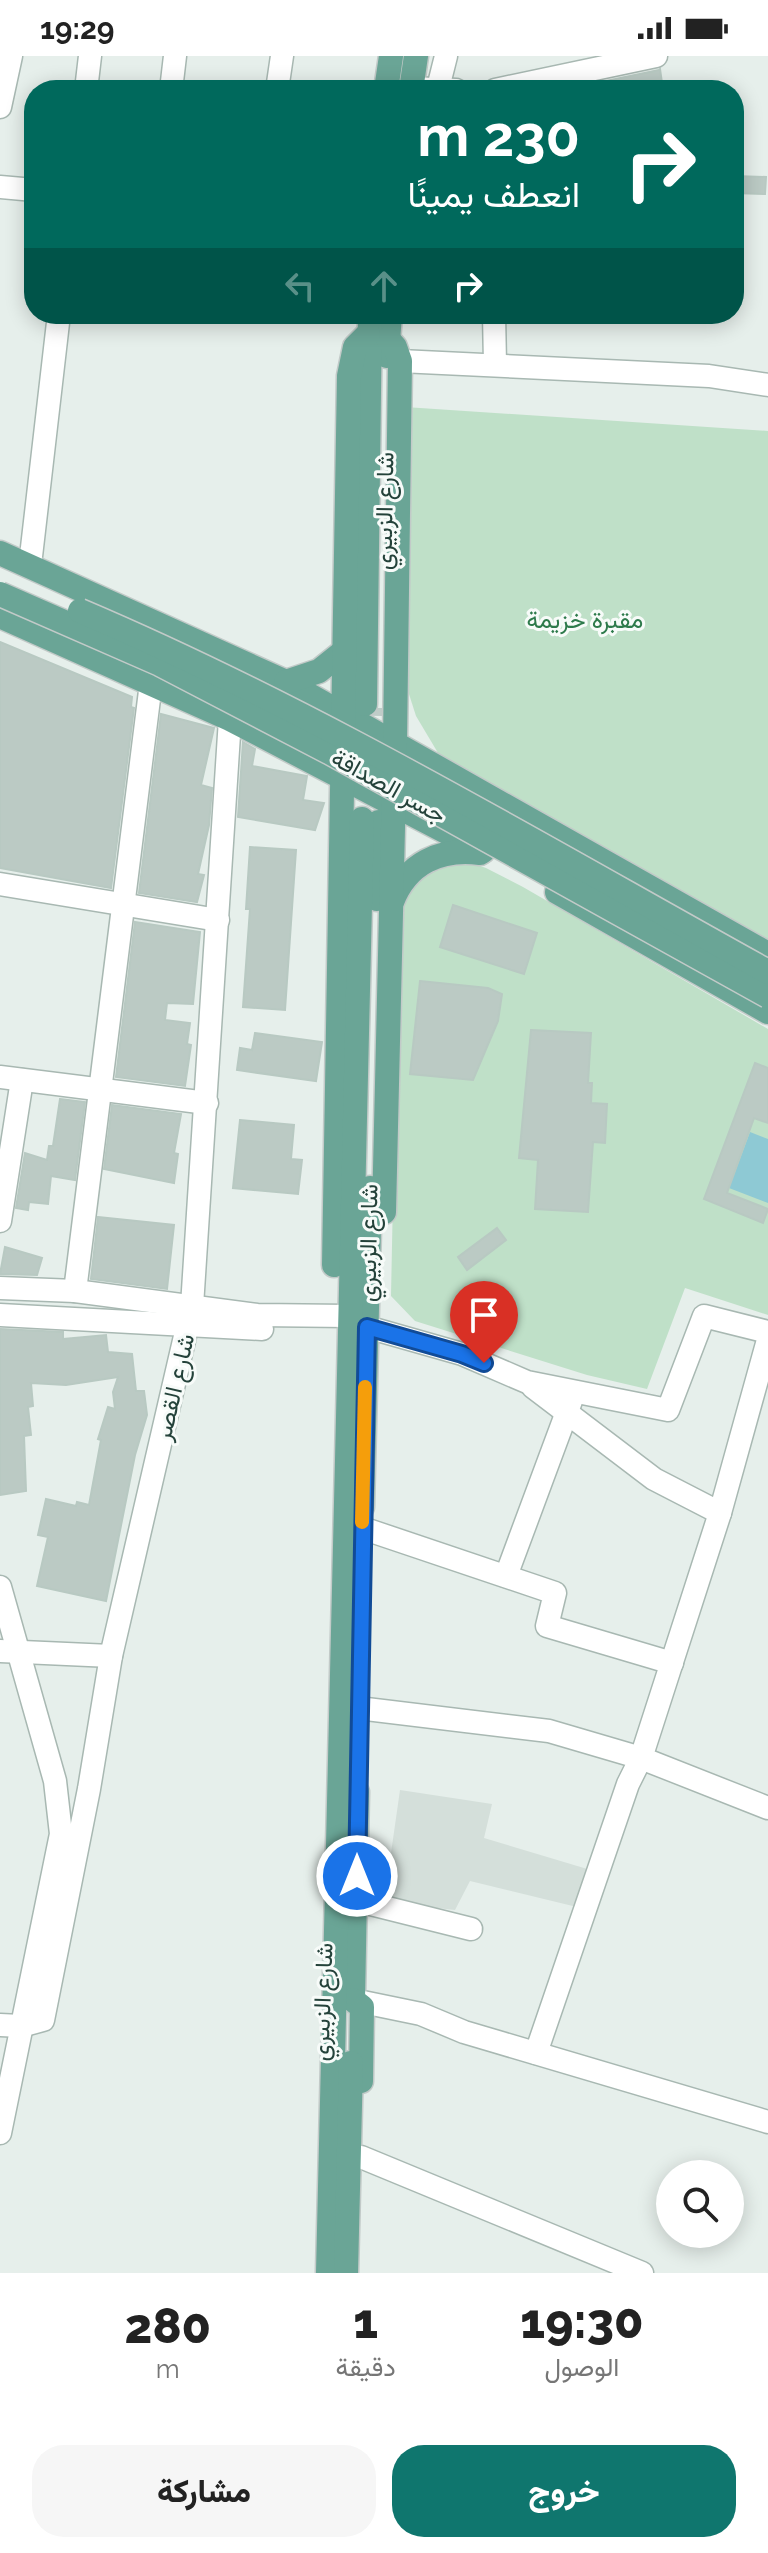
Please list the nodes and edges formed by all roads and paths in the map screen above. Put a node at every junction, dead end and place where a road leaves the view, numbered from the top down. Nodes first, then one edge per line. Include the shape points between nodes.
1 (11, 56) edge
2 (90, 56) edge
3 (175, 56) edge
4 (282, 56) edge
5 (391, 56) edge
6 (416, 56) edge
7 (446, 56) edge
8 (656, 56) edge
9 (87, 80) edge
10 (172, 80) edge
11 (278, 80) edge
12 (387, 80) edge
13 (412, 80) edge
14 (447, 80) edge
15 (542, 80) edge
16 (0, 107) edge
17 (0, 187) edge
18 (24, 189) edge
19 (58, 324) edge
20 (494, 324) edge
21 (375, 329) edge
22 (400, 361) junction
23 (495, 364) junction
24 (768, 385) edge
25 (0, 553) edge
26 (30, 565) junction
27 (0, 576) edge
28 (0, 594) edge
29 (0, 616) edge
30 (344, 651) junction
31 (286, 682) junction
32 (151, 683) junction
33 (363, 709) junction
34 (230, 719) junction
35 (395, 742) junction
36 (370, 761) junction
37 (344, 779) junction
38 (378, 815) junction
39 (489, 854) junction
40 (0, 884) edge
41 (122, 905) junction
42 (390, 908) junction
43 (218, 920) junction
44 (768, 954) edge
45 (768, 972) edge
46 (768, 996) edge
47 (768, 1012) edge
48 (11, 1079) edge
49 (101, 1089) junction
50 (207, 1103) junction
51 (0, 1221) edge
52 (0, 1288) edge
53 (75, 1291) junction
54 (0, 1315) edge
55 (190, 1316) junction
56 (355, 1325) junction
57 (768, 1332) edge
58 (768, 1340) edge
59 (348, 1396) junction
60 (571, 1402) junction
61 (720, 1513) junction
62 (362, 1528) junction
63 (506, 1576) junction
64 (0, 1587) edge
65 (8, 1651) edge
66 (111, 1656) junction
67 (672, 1663) junction
68 (358, 1708) junction
69 (641, 1758) junction
70 (55, 1781) junction
71 (89, 1789) junction
72 (768, 1808) edge
73 (357, 1904) junction
74 (471, 1929) dead end
75 (353, 2000) junction
76 (10, 2025) edge
77 (536, 2053) junction
78 (768, 2122) edge
79 (0, 2133) edge
80 (361, 2157) junction
81 (316, 2273) edge
82 (328, 2273) edge
83 (346, 2273) edge
84 (358, 2273) edge
85 (642, 2273) edge

1 - 16 street
2 - 9 street
3 - 10 street
4 - 11 street
5 - 12 main road
6 - 13 main road
7 - 14 street
8 - 15 street
17 - 18 street
19 - 26 street
20 - 23 street
21 - 22 main road
21 - 30 main road via 355,347 349,376
21 - 33 main road, شارع الزبيري
22 - 23 street
22 - 35 main road
23 - 24 street via 709,376
25 - 26 main road
26 - 31 main road
27 - 45 main road, جسر الصداقة, bridge via 166,647 320,725
28 - 46 main road, جسر الصداقة, bridge via 160,664 329,752
29 - 32 main road
30 - 31 main road via 319,671
30 - 33 main road
31 - 33 main road
32 - 34 main road
32 - 41 street
33 - 35 main road
33 - 36 main road
33 - 37 main road
34 - 37 main road
34 - 43 street, شارع القصر
35 - 36 main road
35 - 38 main road
35 - 44 main road
36 - 37 main road
36 - 38 main road
37 - 38 main road
37 - 56 main road via 334,1274 339,1297
38 - 39 main road
38 - 42 main road
38 - 56 main road, شارع الزبيري via 358,1058
39 - 42 main road via 462,851 424,861 408,874
39 - 47 main road
40 - 41 street
41 - 43 street
41 - 49 street
42 - 56 main road via 382,1291
43 - 50 street, شارع القصر
48 - 49 street
48 - 51 street
49 - 50 street
49 - 53 street
50 - 55 street, شارع القصر
52 - 53 street
53 - 55 street
54 - 55 street
55 - 56 street via 257,1315
55 - 66 street, شارع القصر
56 - 59 main road, شارع الزبيري
56 - 60 street via 462,1354
56 - 62 main road, شارع الزبيري
57 - 60 street via 704,1316 668,1410
58 - 61 street
59 - 81 main road, شارع الزبيري via 336,1455
59 - 82 main road, شارع الزبيري
60 - 61 street via 654,1479
60 - 63 street
61 - 67 street
62 - 63 street
62 - 68 main road, شارع الزبيري
63 - 67 street via 555,1593 547,1626
64 - 65 street
65 - 66 street
65 - 70 street
66 - 71 street, شارع القصر
67 - 69 street
68 - 69 street via 549,1731
68 - 73 main road, شارع الزبيري
69 - 72 street
69 - 77 street
70 - 71 street
70 - 76 street via 61,1834
71 - 76 street, شارع القصر via 43,2020
73 - 74 street
73 - 75 main road, شارع الزبيري
75 - 77 street via 421,2014
75 - 80 main road, شارع الزبيري via 362,2007
75 - 83 main road, شارع الزبيري
76 - 79 street
77 - 78 street
80 - 84 main road, شارع الزبيري
80 - 85 street

